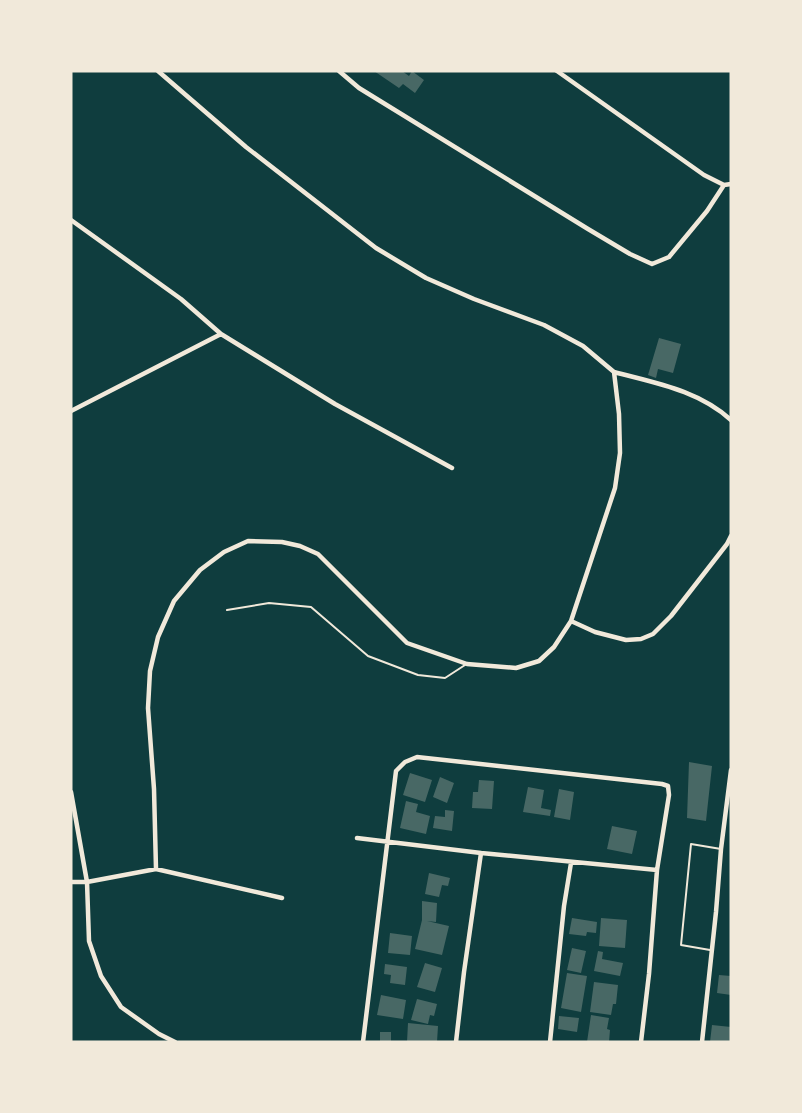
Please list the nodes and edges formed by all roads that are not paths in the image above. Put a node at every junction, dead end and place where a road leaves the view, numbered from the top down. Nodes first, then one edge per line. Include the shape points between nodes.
1 (158, 71) edge
2 (339, 71) edge
3 (556, 71) edge
4 (731, 184) edge
5 (724, 185) junction
6 (71, 220) edge
7 (221, 334) junction
8 (614, 372) junction
9 (71, 411) edge
10 (731, 420) edge
11 (452, 468) dead end
12 (731, 536) edge
13 (227, 610) dead end
14 (571, 622) junction
15 (467, 664) junction
16 (731, 770) edge
17 (71, 792) edge
18 (357, 838) dead end
19 (388, 841) junction
20 (721, 849) junction
21 (481, 853) junction
22 (572, 862) junction
23 (156, 869) junction
24 (658, 870) junction
25 (71, 882) edge
26 (87, 882) junction
27 (282, 898) dead end
28 (712, 950) junction
29 (175, 1042) edge
30 (364, 1042) edge
31 (456, 1042) edge
32 (550, 1042) edge
33 (641, 1042) edge
34 (702, 1042) edge

1 - 8 street via 246,147 376,248 426,278 544,325 582,346
2 - 5 street via 359,88 588,229 652,264 669,257
3 - 5 street via 704,175
4 - 5 street
6 - 7 street via 181,299
7 - 9 street
7 - 11 street via 335,404
8 - 10 street via 691,394
8 - 14 street via 620,453 615,488
12 - 14 street via 671,616 653,634 626,640
13 - 15 lane via 269,603 311,607 368,656 418,675 445,678
14 - 15 street via 554,647 539,661 516,668
15 - 23 street via 407,644 318,554 282,542 248,540 224,552 200,570 174,601 158,637 150,671 148,708
16 - 20 street
17 - 26 street
18 - 19 street
19 - 21 street
19 - 24 street via 396,771 417,757 668,786
19 - 30 street
20 - 28 street
20 - 28 lane via 691,844 681,945
21 - 22 street
21 - 31 street
22 - 24 street
22 - 32 street via 564,906
23 - 26 street
23 - 27 street
24 - 33 street
25 - 26 street
26 - 29 street via 89,941 101,976 122,1007
28 - 34 street

